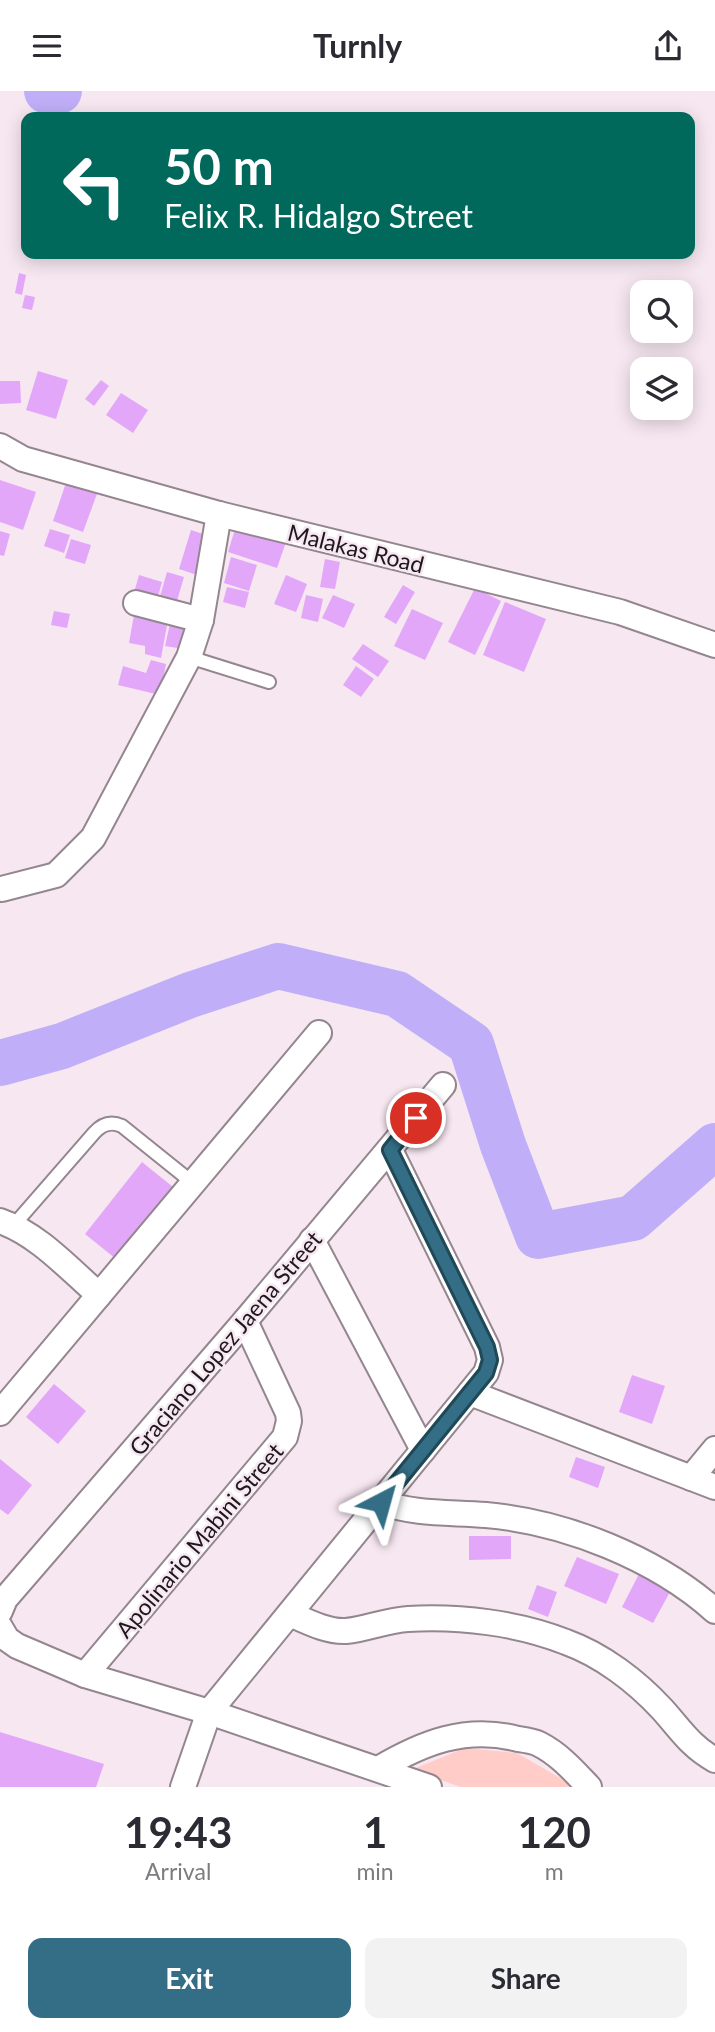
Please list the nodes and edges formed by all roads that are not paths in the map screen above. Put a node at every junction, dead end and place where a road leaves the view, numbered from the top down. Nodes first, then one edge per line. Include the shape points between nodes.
1 (0, 446) edge
2 (219, 514) junction
3 (136, 603) dead end
4 (201, 620) junction
5 (715, 645) edge
6 (189, 657) junction
7 (269, 682) dead end
8 (2, 889) dead end
9 (319, 1033) dead end
10 (443, 1085) dead end
11 (390, 1150) junction
12 (193, 1183) junction
13 (6, 1223) edge
14 (312, 1240) junction
15 (99, 1295) junction
16 (245, 1321) junction
17 (470, 1393) junction
18 (0, 1413) edge
19 (715, 1449) edge
20 (423, 1450) junction
21 (691, 1478) junction
22 (715, 1487) edge
23 (381, 1502) junction
24 (3, 1605) edge
25 (715, 1611) edge
26 (290, 1614) junction
27 (0, 1627) edge
28 (85, 1675) junction
29 (209, 1713) junction
30 (715, 1760) edge
31 (378, 1769) junction
32 (184, 1783) edge
33 (429, 1787) edge
34 (589, 1787) edge

1 - 2 street, Malakas Road via 23,459
2 - 4 street
2 - 5 street, Malakas Road via 620,612
3 - 4 street
4 - 6 street
6 - 7 lane
6 - 8 street via 93,838 56,875
9 - 12 street
10 - 11 street, Graciano Lopez Jaena Street
11 - 14 street, Graciano Lopez Jaena Street
11 - 17 street via 487,1347 486,1373
12 - 13 lane via 122,1126 107,1124
12 - 15 street
13 - 15 street via 34,1240
14 - 16 street, Graciano Lopez Jaena Street
14 - 20 street
15 - 18 street
16 - 24 street, Graciano Lopez Jaena Street
16 - 28 street, Apolinario Mabini Street via 288,1413 285,1437
17 - 20 street
17 - 21 street
19 - 21 street
20 - 23 street
21 - 22 street
23 - 25 street via 417,1513 529,1520 581,1536 652,1566
23 - 26 street
26 - 29 street
26 - 30 street via 343,1631 407,1619 489,1622 567,1642 606,1661 633,1682 696,1749
27 - 28 street via 17,1646
28 - 29 street
29 - 31 street
29 - 32 street
31 - 33 street
31 - 34 street via 438,1740 464,1734 504,1735 538,1744

